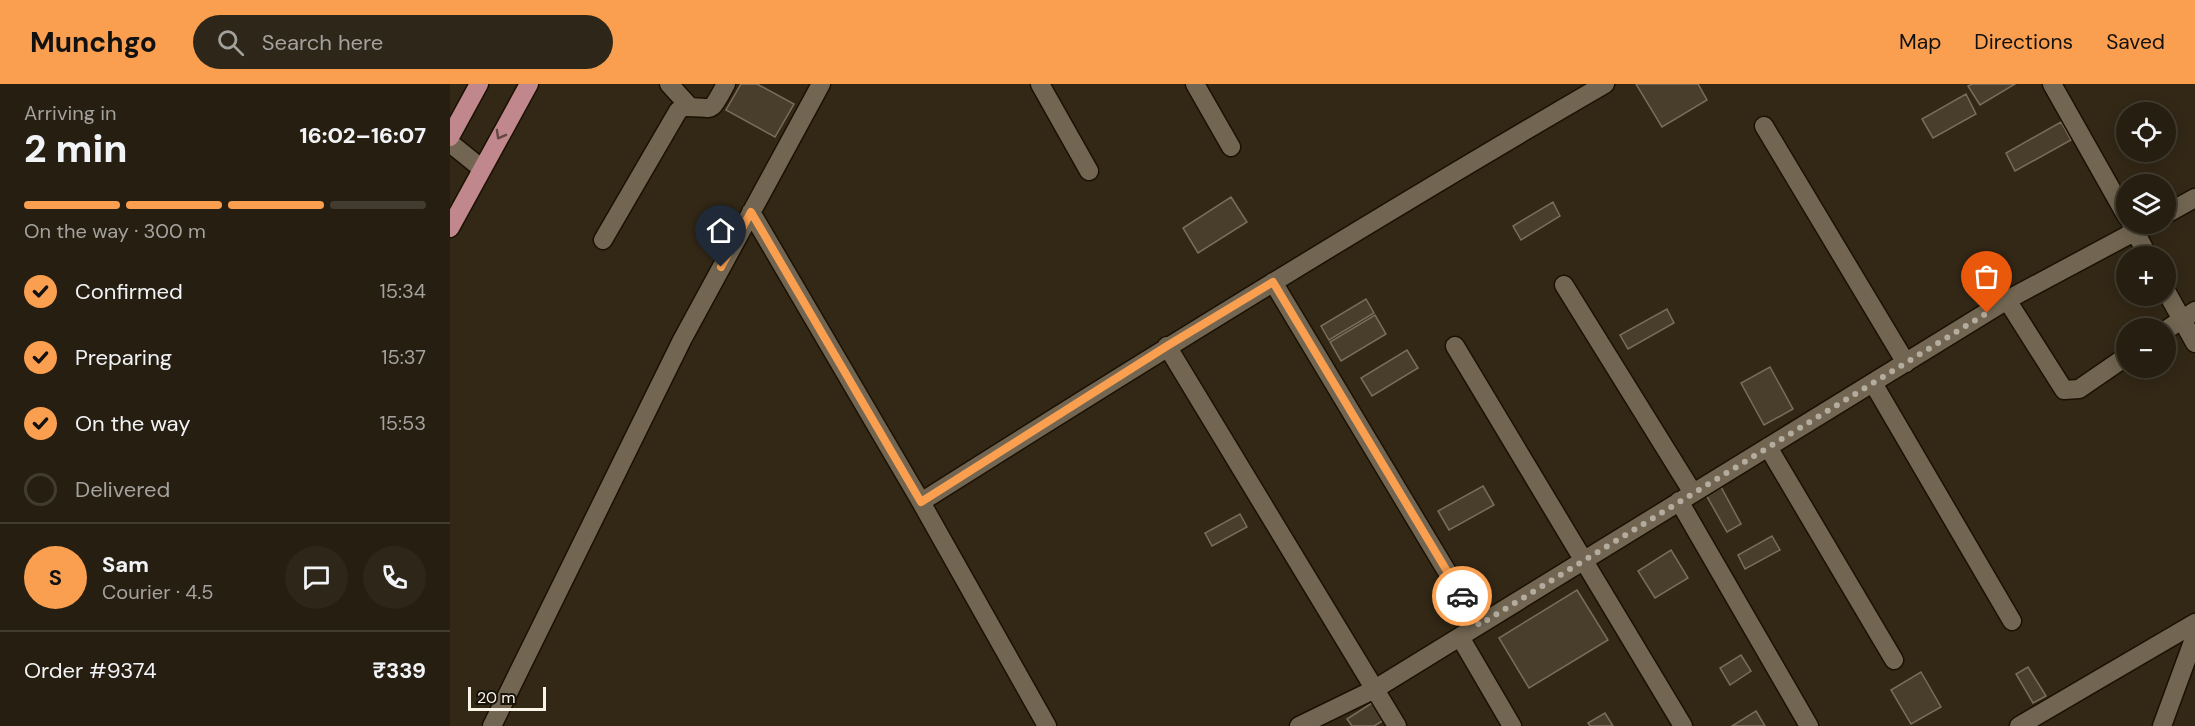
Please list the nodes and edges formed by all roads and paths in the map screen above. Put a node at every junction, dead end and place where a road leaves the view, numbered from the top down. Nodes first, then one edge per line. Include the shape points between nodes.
1 (479, 84) edge
2 (529, 84) edge
3 (669, 84) edge
4 (726, 84) edge
5 (820, 84) edge
6 (1040, 84) edge
7 (1195, 84) edge
8 (1605, 84) edge
9 (2052, 84) edge
10 (690, 107) junction
11 (1764, 126) dead end
12 (450, 137) edge
13 (450, 143) edge
14 (1231, 147) dead end
15 (481, 168) junction
16 (1089, 171) dead end
17 (2116, 191) edge
18 (2195, 198) edge
19 (2176, 208) edge
20 (751, 212) junction
21 (450, 228) edge
22 (2119, 234) edge
23 (603, 240) dead end
24 (1273, 282) junction
25 (1564, 285) dead end
26 (2007, 300) junction
27 (2174, 306) edge
28 (2181, 320) edge
29 (2195, 343) edge
30 (1167, 346) junction
31 (1455, 346) dead end
32 (1906, 363) junction
33 (2116, 364) edge
34 (1873, 383) junction
35 (1768, 447) junction
36 (1686, 497) junction
37 (921, 502) junction
38 (1585, 560) junction
39 (2012, 621) dead end
40 (2195, 624) edge
41 (1479, 625) junction
42 (2195, 636) edge
43 (1460, 637) junction
44 (1894, 660) dead end
45 (1374, 689) junction
46 (492, 726) edge
47 (1047, 726) edge
48 (1299, 726) edge
49 (1397, 726) edge
50 (1512, 726) edge
51 (1683, 726) edge
52 (1809, 726) edge
53 (2019, 726) edge
54 (2162, 726) edge

1 - 12 main road
2 -> 15 main road
3 - 10 street
4 - 10 street via 710,109
5 - 20 street
6 - 16 street
7 - 14 street
8 - 24 street
9 - 17 street
10 - 23 street via 683,107 675,115
11 - 32 street
13 - 15 street
15 - 21 main road
18 - 19 street
20 - 37 street
20 - 46 street via 682,340
22 - 26 street
24 - 30 street
24 - 41 street
25 - 36 street
26 - 32 street
26 - 33 street via 2064,390 2079,389
27 - 28 street
28 - 29 street
30 - 37 street
30 - 45 street
31 - 38 street
32 - 34 street
34 - 35 street
34 - 39 street
35 - 36 street
35 - 44 street
36 - 38 street
36 - 52 street
37 - 47 street
38 - 41 street
38 - 51 street
40 - 53 street
41 - 43 street
42 - 54 street
43 - 45 street
43 - 50 street
45 - 48 street
45 - 49 street

